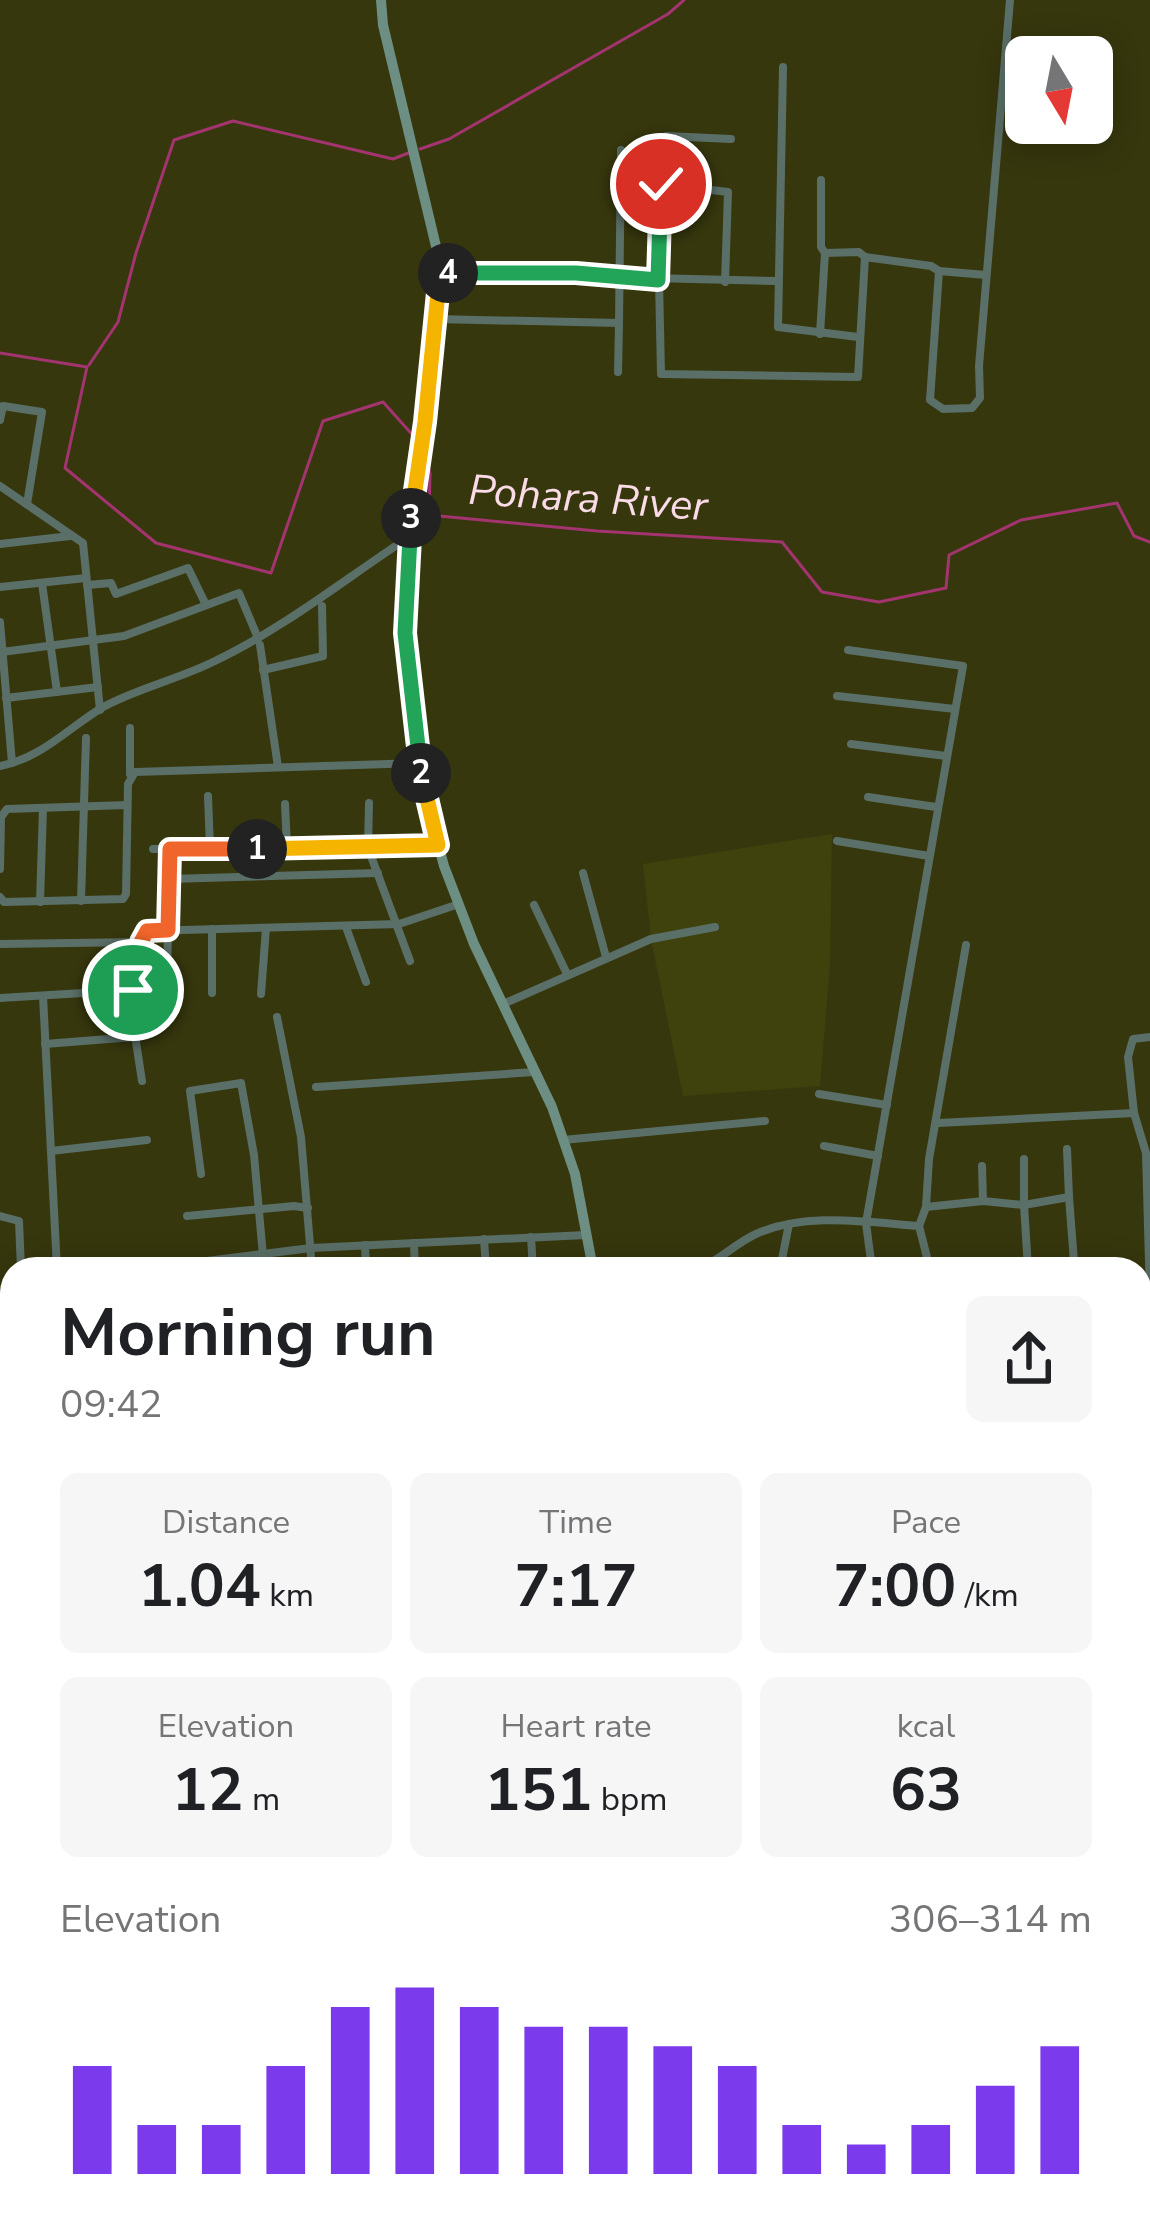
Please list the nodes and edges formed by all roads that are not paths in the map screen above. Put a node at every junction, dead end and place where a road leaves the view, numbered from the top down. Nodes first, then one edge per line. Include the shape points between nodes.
1 (381, 0) edge
2 (1010, 0) edge
3 (783, 67) dead end
4 (731, 139) dead end
5 (621, 150) dead end
6 (820, 180) dead end
7 (661, 184) junction
8 (825, 253) junction
9 (865, 257) junction
10 (939, 272) junction
11 (440, 273) junction
12 (986, 275) junction
13 (620, 278) junction
14 (658, 280) junction
15 (725, 281) junction
16 (776, 281) junction
17 (435, 319) junction
18 (619, 322) junction
19 (820, 334) junction
20 (858, 337) junction
21 (618, 372) dead end
22 (0, 420) edge
23 (0, 486) edge
24 (27, 504) junction
25 (71, 536) junction
26 (410, 536) junction
27 (0, 544) edge
28 (87, 582) junction
29 (42, 583) junction
30 (0, 587) edge
31 (206, 605) junction
32 (322, 607) dead end
33 (0, 622) edge
34 (93, 641) junction
35 (259, 642) junction
36 (51, 646) junction
37 (848, 650) dead end
38 (2, 652) edge
39 (2, 665) edge
40 (263, 670) junction
41 (98, 687) junction
42 (57, 692) junction
43 (837, 696) dead end
44 (6, 698) junction
45 (100, 710) junction
46 (955, 710) junction
47 (130, 728) dead end
48 (86, 738) dead end
49 (851, 744) dead end
50 (946, 756) junction
51 (419, 763) junction
52 (12, 764) junction
53 (0, 766) edge
54 (278, 767) junction
55 (130, 774) junction
56 (208, 796) dead end
57 (868, 797) dead end
58 (369, 803) dead end
59 (285, 804) dead end
60 (127, 805) junction
61 (86, 806) junction
62 (936, 807) junction
63 (44, 808) junction
64 (837, 841) dead end
65 (438, 845) junction
66 (287, 848) junction
67 (368, 848) junction
68 (153, 849) dead end
69 (170, 849) junction
70 (210, 849) junction
71 (929, 856) junction
72 (0, 869) edge
73 (584, 873) dead end
74 (377, 874) junction
75 (169, 879) junction
76 (0, 899) edge
77 (81, 901) junction
78 (40, 902) junction
79 (459, 904) junction
80 (534, 905) dead end
81 (397, 924) junction
82 (346, 926) junction
83 (715, 927) dead end
84 (266, 928) junction
85 (212, 929) junction
86 (168, 930) junction
87 (141, 942) junction
88 (0, 944) edge
89 (966, 945) dead end
90 (606, 957) junction
91 (410, 961) dead end
92 (567, 974) junction
93 (366, 982) dead end
94 (133, 990) junction
95 (212, 993) dead end
96 (166, 994) dead end
97 (261, 994) dead end
98 (43, 996) junction
99 (0, 998) edge
100 (503, 1004) junction
101 (278, 1017) dead end
102 (134, 1037) junction
103 (1150, 1037) edge
104 (46, 1043) junction
105 (536, 1072) junction
106 (142, 1081) dead end
107 (316, 1087) dead end
108 (819, 1094) dead end
109 (887, 1106) junction
110 (1134, 1113) junction
111 (765, 1121) dead end
112 (938, 1123) junction
113 (563, 1140) junction
114 (147, 1141) dead end
115 (824, 1146) dead end
116 (1066, 1150) dead end
117 (51, 1151) junction
118 (878, 1156) junction
119 (1024, 1159) dead end
120 (982, 1166) dead end
121 (201, 1174) dead end
122 (1069, 1197) junction
123 (983, 1202) junction
124 (1024, 1205) junction
125 (926, 1207) junction
126 (259, 1208) junction
127 (308, 1208) junction
128 (0, 1216) edge
129 (187, 1216) dead end
130 (866, 1223) junction
131 (789, 1224) junction
132 (919, 1226) junction
133 (586, 1234) junction
134 (531, 1237) junction
135 (484, 1239) junction
136 (414, 1243) junction
137 (365, 1245) junction
138 (310, 1247) junction
139 (261, 1256) junction
140 (20, 1257) edge
141 (56, 1257) edge
142 (251, 1257) edge
143 (311, 1257) edge
144 (366, 1257) edge
145 (415, 1257) edge
146 (485, 1257) edge
147 (532, 1257) edge
148 (590, 1257) edge
149 (723, 1257) edge
150 (782, 1257) edge
151 (870, 1257) edge
152 (927, 1257) edge
153 (1027, 1257) edge
154 (1074, 1257) edge
155 (1149, 1257) edge

1 - 11 street
2 - 12 street
3 - 16 street
4 - 7 street via 666,136
5 - 13 street
6 - 8 street
7 - 14 street
7 - 15 street via 728,192
8 - 9 street
8 - 19 street
9 - 10 street
9 - 20 street
10 - 12 street
10 - 12 street via 930,400 943,409 972,409 980,398
11 - 13 street
11 - 17 street
13 - 14 street
13 - 18 street
14 - 15 street
14 - 20 street via 661,374 858,377
15 - 16 street
16 - 19 street via 778,327
17 - 18 street
17 - 26 street
18 - 21 street
19 - 20 street
22 - 24 street via 3,406 42,412
23 - 24 street
24 - 25 street
25 - 27 street
25 - 28 street via 83,544
26 - 35 street
26 - 51 street via 405,633
28 - 29 street
28 - 31 street via 111,583 116,593 188,568
28 - 34 street
29 - 30 street
29 - 36 street
31 - 34 street
31 - 35 street via 239,593
32 - 40 street via 322,656
33 - 38 street
34 - 36 street
34 - 41 street
35 - 40 street
35 - 45 street
36 - 38 street
36 - 42 street
37 - 46 street via 963,666
38 - 39 street
39 - 44 street
40 - 54 street
41 - 42 street
41 - 45 street
42 - 44 street
43 - 46 street
44 - 52 street
45 - 52 street
46 - 50 street
47 - 55 street
48 - 61 street
49 - 50 street
50 - 62 street
51 - 54 street
51 - 65 street
52 - 53 street
54 - 55 street
55 - 60 street
56 - 70 street
57 - 62 street
58 - 67 street
59 - 66 street
60 - 61 street
60 - 77 street via 126,895
61 - 63 street
61 - 77 street
62 - 71 street
63 - 72 street via 4,811
63 - 78 street
64 - 71 street
65 - 67 street
65 - 79 street
66 - 67 street
66 - 70 street
67 - 74 street
68 - 69 street
69 - 70 street
69 - 75 street
71 - 109 street
73 - 90 street
74 - 75 street
74 - 81 street
75 - 86 street
76 - 78 street
77 - 78 street
79 - 81 street
79 - 100 street
80 - 92 street
81 - 82 street
81 - 91 street
82 - 84 street
82 - 93 street
83 - 90 street
84 - 85 street
84 - 97 street
85 - 86 street
85 - 95 street
86 - 87 street via 147,931
86 - 96 street
87 - 88 street
87 - 94 street via 142,985
89 - 112 street
90 - 92 street
92 - 100 street
94 - 98 street
94 - 102 street
98 - 99 street
98 - 104 street
100 - 105 street
101 - 127 street
102 - 104 street
102 - 106 street
103 - 110 street via 1130,1043
104 - 117 street
105 - 107 street
105 - 113 street
108 - 109 street
109 - 118 street
110 - 112 street
110 - 155 street via 1146,1153
111 - 113 street
112 - 125 street
113 - 133 street
114 - 117 street
115 - 118 street
116 - 122 street
117 - 141 street
118 - 130 street
119 - 124 street
120 - 123 street
121 - 126 street via 190,1091 241,1083
122 - 124 street
122 - 154 street
123 - 124 street
123 - 125 street
124 - 153 street
125 - 132 street
126 - 127 street
126 - 129 street
126 - 139 street
127 - 138 street
128 - 140 street via 19,1222
130 - 131 street
130 - 132 street
130 - 151 street
131 - 149 street via 752,1235
131 - 150 street
132 - 152 street
133 - 134 street
133 - 148 street
134 - 135 street
134 - 147 street
135 - 136 street
135 - 146 street
136 - 137 street
136 - 145 street
137 - 138 street
137 - 144 street
138 - 139 street
138 - 143 street
139 - 142 street

